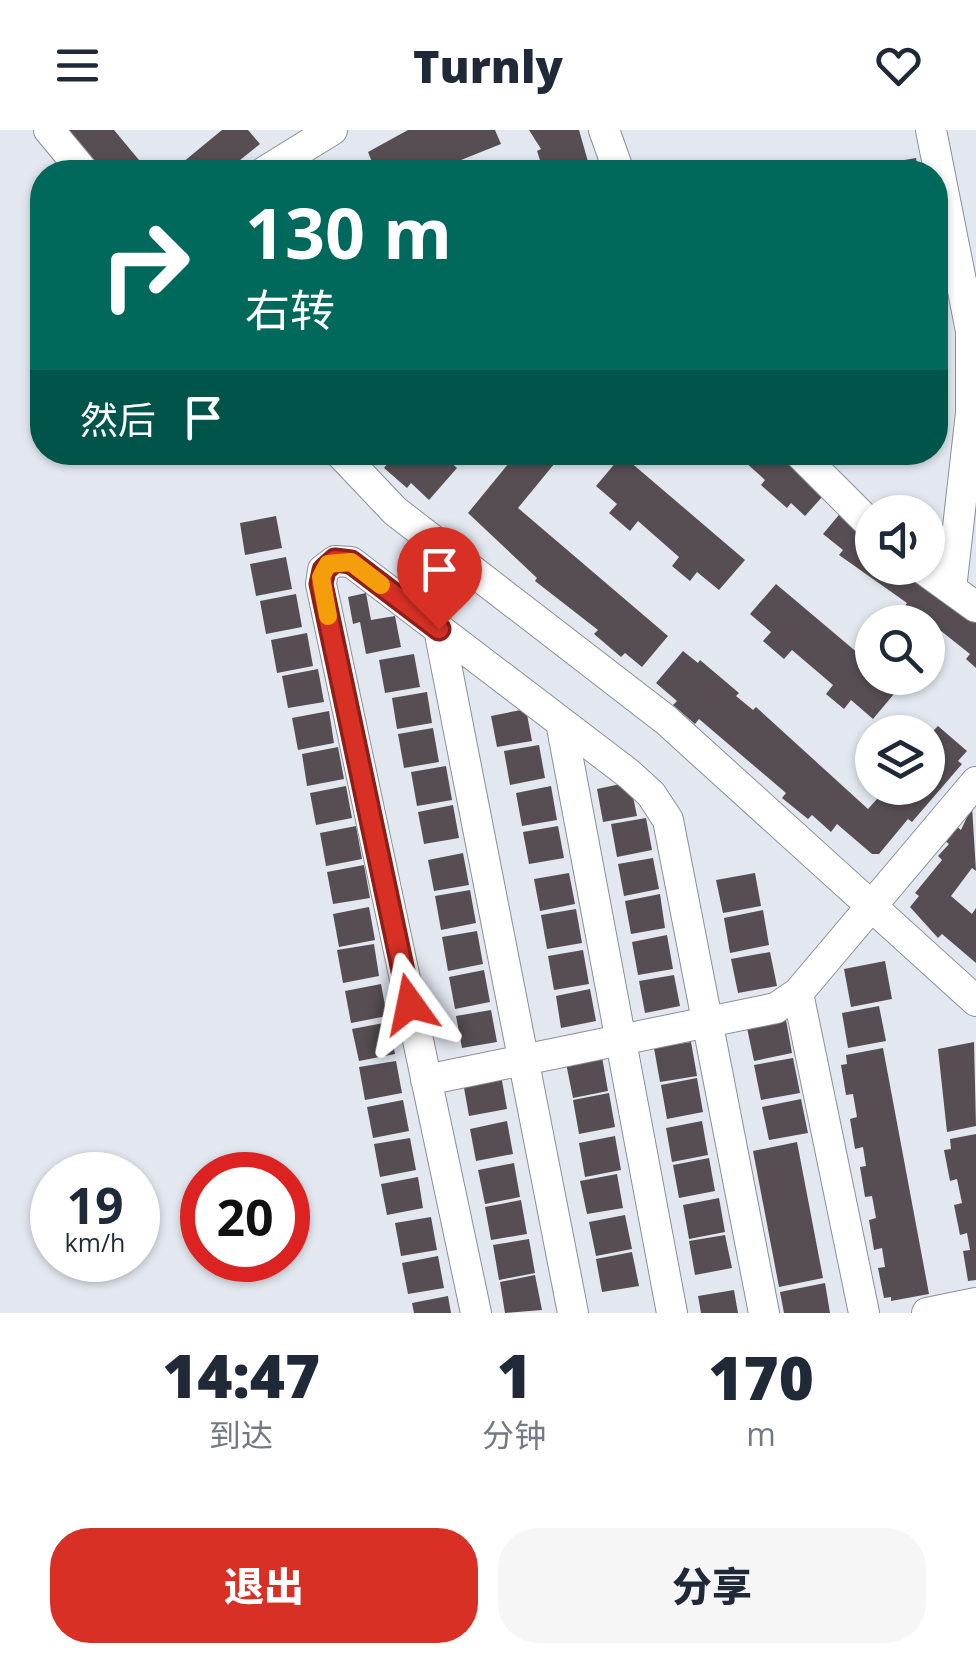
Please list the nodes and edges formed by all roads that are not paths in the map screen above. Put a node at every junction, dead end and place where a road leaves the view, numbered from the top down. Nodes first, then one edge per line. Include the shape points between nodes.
1 (48, 130) edge
2 (332, 130) edge
3 (604, 130) edge
4 (932, 130) edge
5 (74, 160) edge
6 (283, 160) edge
7 (615, 160) edge
8 (938, 160) edge
9 (948, 212) edge
10 (352, 465) edge
11 (811, 465) edge
12 (855, 509) edge
13 (945, 585) edge
14 (951, 589) junction
15 (976, 607) edge
16 (439, 629) junction
17 (561, 722) junction
18 (976, 782) edge
19 (873, 907) junction
20 (798, 993) junction
21 (976, 1001) edge
22 (708, 1024) junction
23 (621, 1042) junction
24 (524, 1061) junction
25 (426, 1080) junction
26 (976, 1303) edge
27 (476, 1313) edge
28 (574, 1313) edge
29 (672, 1313) edge
30 (764, 1313) edge
31 (864, 1313) edge
32 (927, 1313) edge

1 - 5 lane
2 - 6 lane
3 - 7 lane
4 - 8 lane
9 - 14 lane via 971,331 971,413
10 - 19 lane via 395,510 666,720
11 - 12 lane
13 - 14 lane
14 - 15 lane
16 - 17 lane
16 - 24 lane
16 - 25 lane via 351,562 335,560 324,570 321,584
17 - 22 lane via 641,783 668,820
17 - 23 lane
18 - 19 lane
19 - 20 lane
19 - 21 lane
20 - 22 lane via 756,1015
20 - 31 lane
22 - 23 lane
22 - 30 lane
23 - 24 lane
23 - 29 lane
24 - 25 lane
24 - 28 lane
25 - 27 lane
26 - 32 lane

